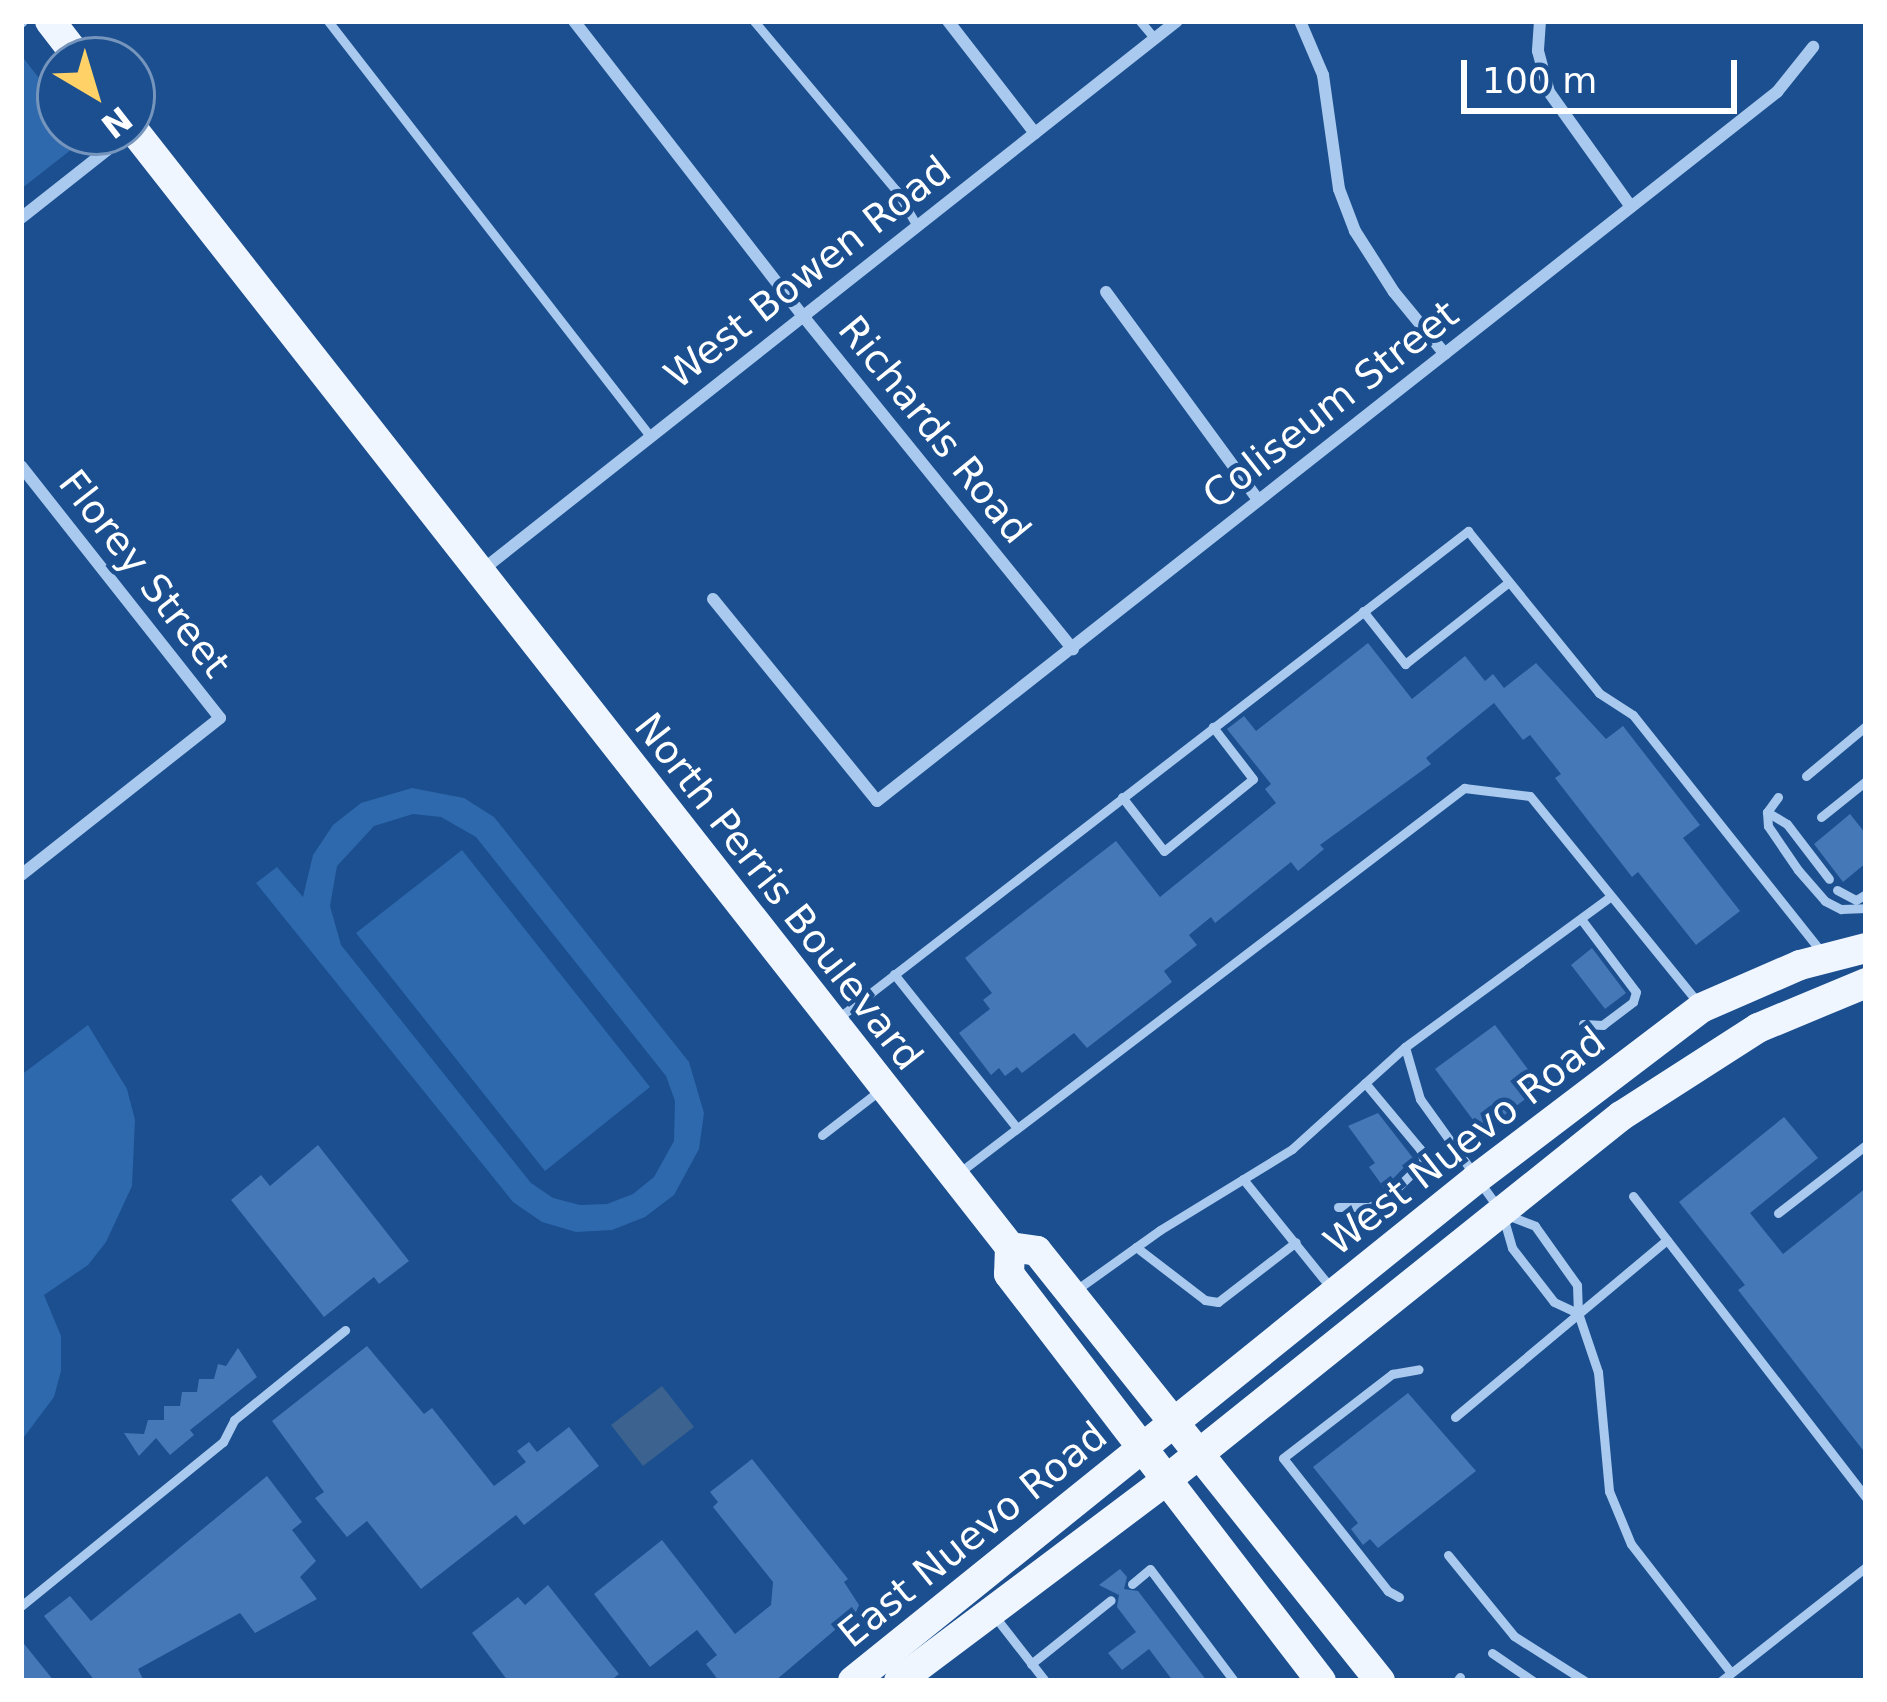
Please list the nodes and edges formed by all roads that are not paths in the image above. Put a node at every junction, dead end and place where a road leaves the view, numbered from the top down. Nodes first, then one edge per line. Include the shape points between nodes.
1 (328, 21) edge
2 (574, 21) edge
3 (754, 21) edge
4 (948, 21) edge
5 (1140, 21) edge
6 (1177, 21) edge
7 (1300, 21) edge
8 (1540, 21) edge
9 (1154, 39) junction
10 (1813, 47) dead end
11 (1036, 133) junction
12 (99, 156) edge
13 (152, 156) edge
14 (1631, 207) junction
15 (21, 218) edge
16 (917, 226) junction
17 (1106, 292) dead end
18 (803, 316) junction
19 (1445, 354) junction
20 (650, 436) junction
21 (21, 466) edge
22 (1258, 500) junction
23 (478, 574) junction
24 (1509, 582) junction
25 (713, 599) dead end
26 (1363, 611) junction
27 (1073, 649) junction
28 (1866, 726) edge
29 (1213, 727) junction
30 (1806, 776) dead end
31 (1866, 782) edge
32 (1122, 797) junction
33 (1778, 797) dead end
34 (1767, 812) junction
35 (1821, 817) dead end
36 (21, 874) edge
37 (1829, 879) dead end
38 (1837, 890) dead end
39 (1866, 894) edge
40 (1610, 897) junction
41 (1866, 908) edge
42 (1581, 919) junction
43 (1866, 948) edge
44 (1826, 958) junction
45 (894, 974) junction
46 (1866, 983) edge
47 (1701, 1007) junction
48 (832, 1023) junction
49 (1583, 1024) dead end
50 (1405, 1047) junction
51 (1365, 1083) junction
52 (884, 1088) junction
53 (1621, 1115) junction
54 (1017, 1128) junction
55 (822, 1135) dead end
56 (1866, 1145) edge
57 (954, 1176) junction
58 (1243, 1178) junction
59 (1476, 1179) junction
60 (1633, 1196) dead end
61 (1338, 1207) dead end
62 (1502, 1213) junction
63 (1778, 1213) dead end
64 (1667, 1240) junction
65 (1295, 1242) junction
66 (1136, 1246) junction
67 (1010, 1247) junction
68 (1072, 1294) junction
69 (1335, 1294) junction
70 (1578, 1312) junction
71 (345, 1330) dead end
72 (1419, 1369) dead end
73 (1455, 1417) dead end
74 (1176, 1422) junction
75 (1142, 1449) junction
76 (1200, 1453) junction
77 (1165, 1481) junction
78 (1866, 1497) edge
79 (1448, 1556) dead end
80 (1866, 1567) edge
81 (1132, 1584) dead end
82 (1399, 1597) dead end
83 (1111, 1600) dead end
84 (21, 1606) edge
85 (989, 1610) junction
86 (1492, 1653) dead end
87 (1031, 1664) junction
88 (1731, 1673) junction
89 (1311, 1678) edge
90 (853, 1681) edge
91 (899, 1681) edge
92 (1045, 1681) edge
93 (1234, 1681) edge
94 (1381, 1681) edge
95 (1533, 1681) edge
96 (1586, 1681) edge
97 (1721, 1681) edge

1 - 20 lane
2 - 18 street, Richards Road
3 - 16 lane
4 - 11 street
5 - 9 lane
6 - 9 street, West Bowen Road
7 - 19 street via 1323,75 1339,189 1355,231
8 - 14 street via 1538,51 1550,92
9 - 11 street, West Bowen Road
10 - 14 street, Coliseum Street via 1777,92
11 - 16 street, West Bowen Road
12 - 15 street
13 - 23 main road, North Perris Boulevard
14 - 19 street, Coliseum Street
16 - 18 street, West Bowen Road
17 - 22 street
18 - 20 street, West Bowen Road
18 - 27 street, Richards Road
19 - 22 street, Coliseum Street
20 - 23 street, West Bowen Road
21 - 36 street, Florey Street via 220,718
22 - 27 street, Coliseum Street
23 - 48 main road, North Perris Boulevard
24 - 26 lane via 1468,531
24 - 26 lane via 1406,664
24 - 44 lane via 1598,693 1633,716
25 - 27 street, Coliseum Street via 878,802
26 - 29 lane
28 - 30 lane
29 - 32 lane
29 - 32 lane via 1253,779 1164,850
31 - 35 lane
32 - 45 lane
33 - 34 lane
34 - 37 lane via 1787,824
34 - 41 lane via 1768,826 1825,901
38 - 39 lane via 1856,900
40 - 42 lane
40 - 47 lane
40 - 54 lane via 1530,796 1464,788
42 - 49 lane via 1636,992 1603,1025
42 - 50 lane
43 - 44 main road, West Nuevo Road
44 - 47 main road, West Nuevo Road
45 - 48 lane
45 - 54 lane
46 - 53 main road, West Nuevo Road via 1758,1028
47 - 53 main road via 1703,1037 1648,1072 1626,1094
47 - 59 main road, West Nuevo Road
48 - 52 main road, North Perris Boulevard
50 - 51 lane
50 - 59 lane via 1420,1099
51 - 58 lane via 1292,1149
51 - 61 lane via 1424,1161 1384,1201
52 - 55 lane
52 - 57 main road, North Perris Boulevard
53 - 62 main road, West Nuevo Road
54 - 57 lane
56 - 63 lane
57 - 67 main road, North Perris Boulevard
58 - 65 lane
58 - 66 lane
59 - 62 lane
59 - 69 main road, West Nuevo Road
60 - 64 lane
62 - 70 lane via 1512,1248 1554,1302
62 - 70 lane via 1534,1226 1577,1285
62 - 76 main road, West Nuevo Road
64 - 70 lane
64 - 78 lane
65 - 66 lane via 1217,1302
65 - 69 lane
66 - 68 lane
67 - 68 main road, North Perris Boulevard via 1037,1251
67 - 75 main road via 1010,1274
68 - 74 main road, North Perris Boulevard
69 - 74 main road, West Nuevo Road
70 - 73 lane
70 - 88 lane via 1598,1372 1609,1491 1631,1544
71 - 84 lane via 234,1420 223,1442
72 - 82 lane via 1392,1373 1283,1458
74 - 75 main road, West Nuevo Road
74 - 76 main road, North Perris Boulevard
75 - 77 main road
75 - 90 main road, East Nuevo Road
76 - 77 main road, West Nuevo Road
76 - 94 main road, North Perris Boulevard
77 - 85 main road, East Nuevo Road
77 - 89 main road
79 - 96 lane via 1514,1636
80 - 88 lane
81 - 93 lane via 1150,1569
83 - 87 lane
85 - 87 lane
85 - 91 main road, East Nuevo Road
86 - 95 lane
87 - 92 lane
88 - 97 lane

